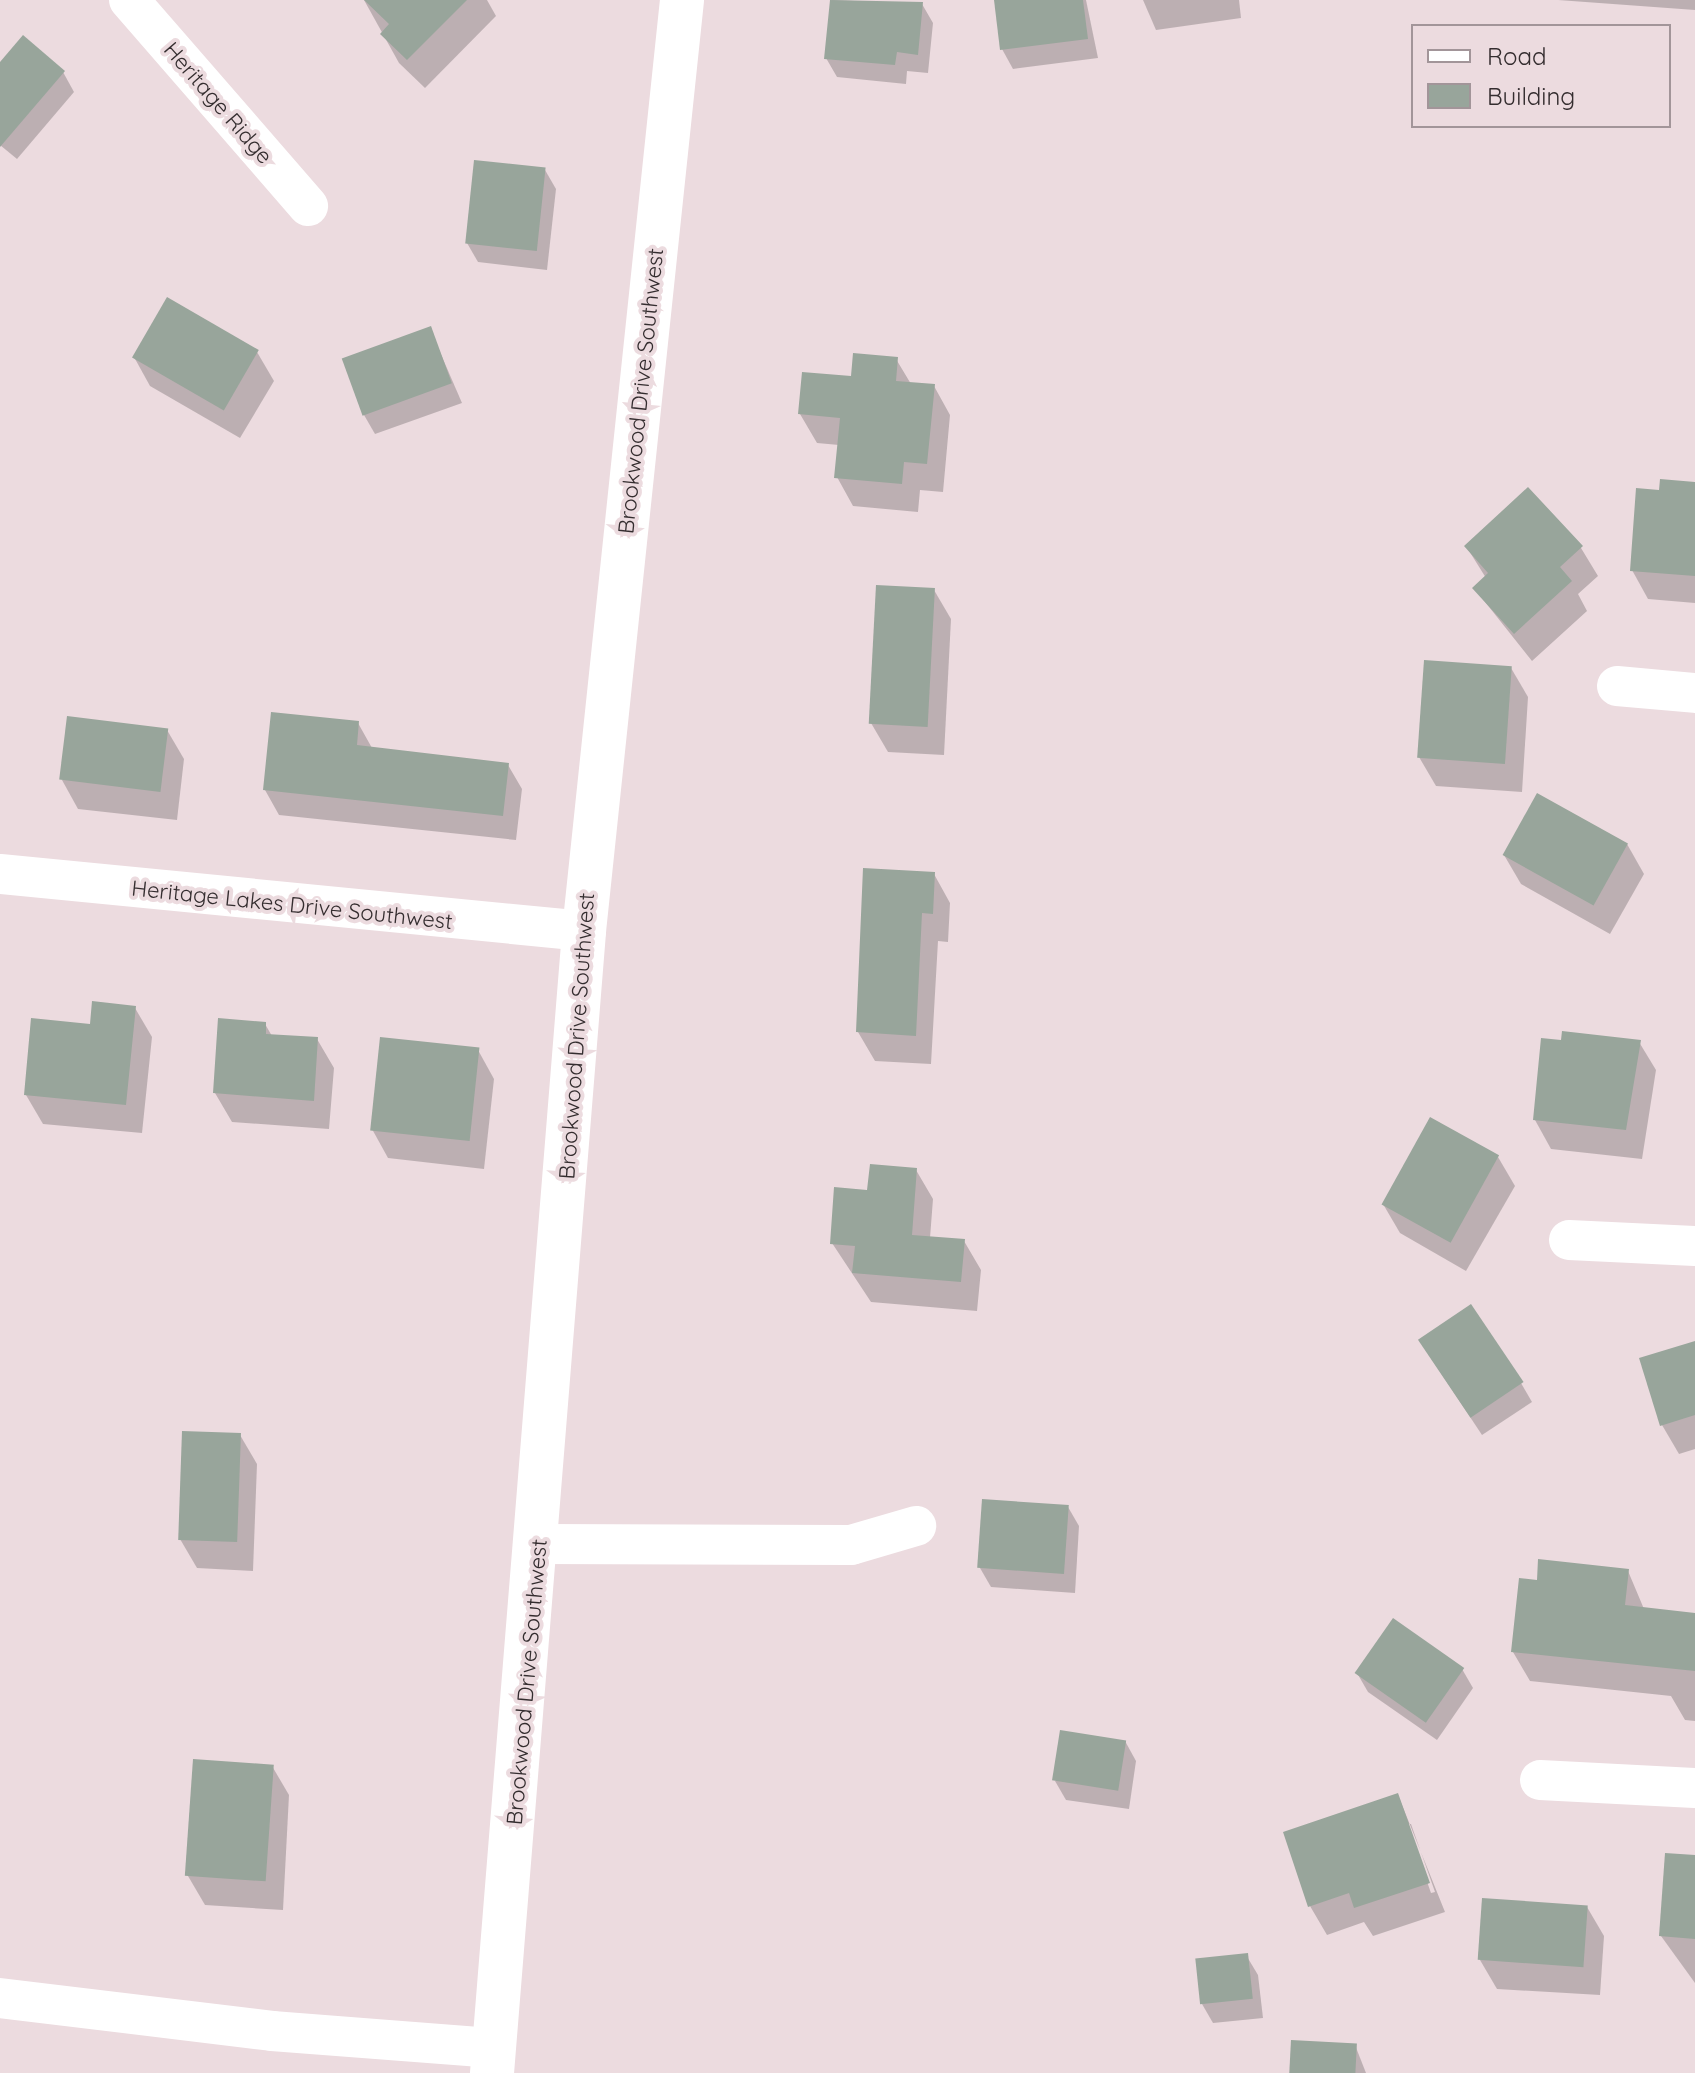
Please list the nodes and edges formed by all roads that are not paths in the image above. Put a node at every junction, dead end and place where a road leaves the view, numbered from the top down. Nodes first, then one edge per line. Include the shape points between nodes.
1 (129, 0) edge
2 (682, 0) edge
3 (308, 206) dead end
4 (1617, 686) dead end
5 (1695, 693) edge
6 (0, 874) edge
7 (584, 931) junction
8 (1569, 1240) dead end
9 (1695, 1246) edge
10 (916, 1526) dead end
11 (540, 1544) junction
12 (1540, 1780) dead end
13 (1695, 1788) edge
14 (0, 1998) edge
15 (493, 2061) edge

1 - 3 street, Heritage Ridge
2 - 7 street, Brookwood Drive Southwest
4 - 5 street
6 - 7 street, Heritage Lakes Drive Southwest
7 - 11 street, Brookwood Drive Southwest
8 - 9 street
10 - 11 street via 851,1545
11 - 15 street, Brookwood Drive Southwest
12 - 13 street
14 - 15 street

